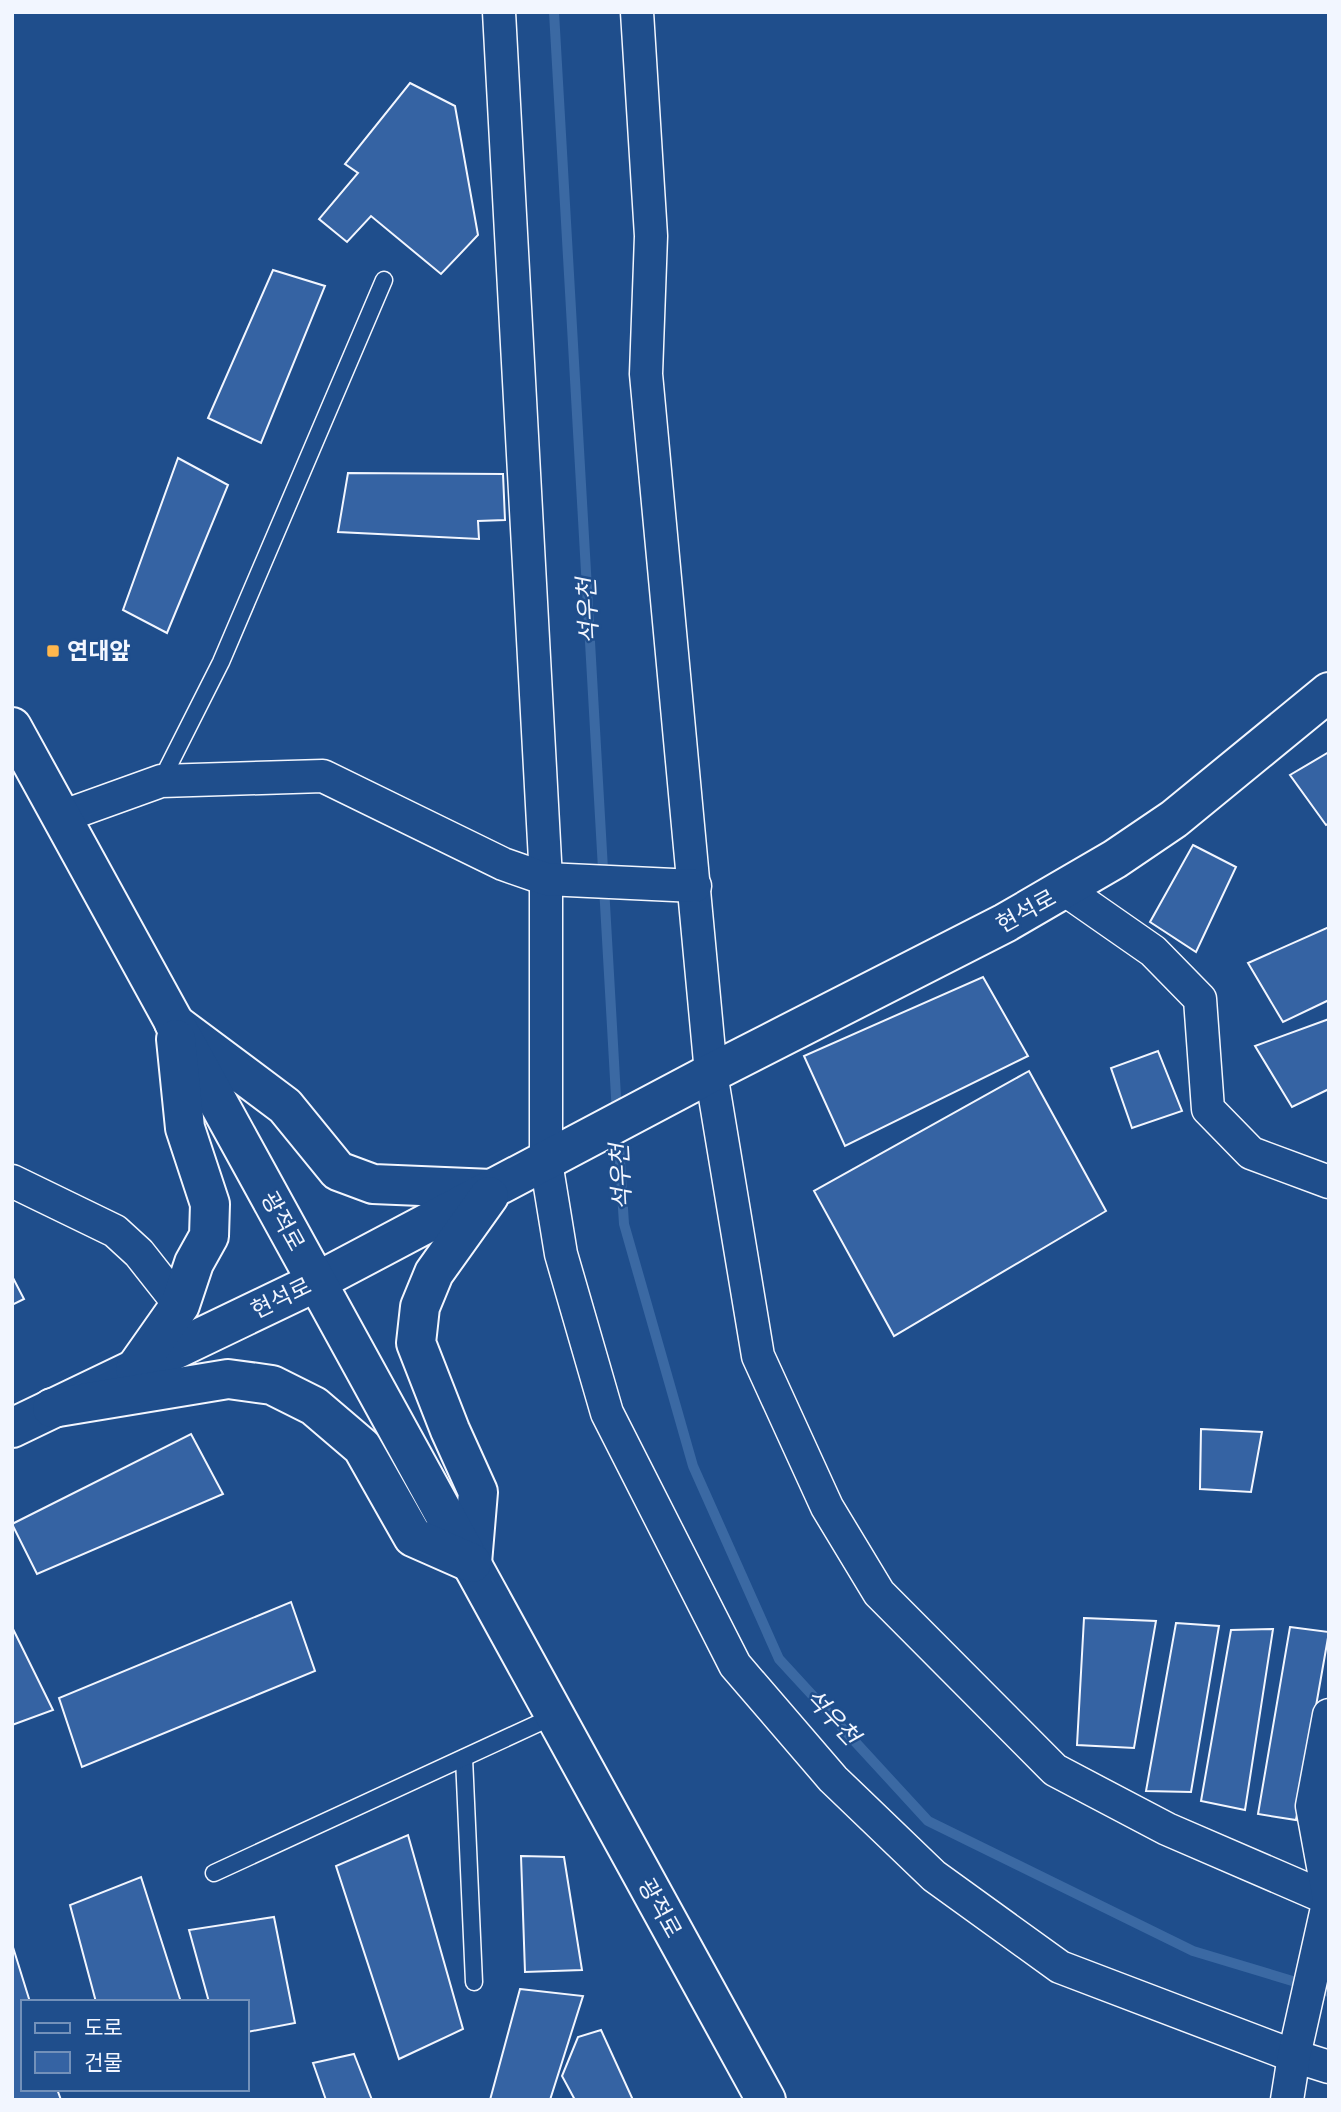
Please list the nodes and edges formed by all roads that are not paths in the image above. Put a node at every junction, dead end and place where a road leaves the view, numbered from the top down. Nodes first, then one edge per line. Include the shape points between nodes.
1 (499, 12) edge
2 (637, 12) edge
3 (384, 280) dead end
4 (1329, 692) edge
5 (12, 727) edge
6 (162, 781) junction
7 (61, 817) junction
8 (547, 879) junction
9 (695, 886) junction
10 (1064, 889) junction
11 (174, 1023) junction
12 (703, 1078) junction
13 (547, 1162) junction
14 (12, 1181) edge
15 (1329, 1182) edge
16 (494, 1189) junction
17 (316, 1282) junction
18 (180, 1304) junction
19 (135, 1369) junction
20 (52, 1408) junction
21 (12, 1427) edge
22 (472, 1563) junction
23 (1329, 1715) edge
24 (554, 1716) junction
25 (464, 1758) junction
26 (215, 1873) dead end
27 (1328, 1906) edge
28 (474, 1982) dead end
29 (1294, 2056) junction
30 (1329, 2067) edge
31 (766, 2100) edge
32 (1287, 2100) edge

1 - 8 street
2 - 9 street via 650,236 646,374
3 - 6 lane via 221,662
4 - 10 main road, 현석로 via 1174,819
5 - 7 main road, 광적로
6 - 7 street
6 - 8 street via 323,776 503,864
7 - 11 main road, 광적로
8 - 9 street
8 - 13 street
9 - 12 street
10 - 12 main road, 현석로
10 - 15 street via 1153,951 1200,999 1208,1109 1251,1153
11 - 16 main road via 285,1106 338,1171 373,1184
11 - 17 main road, 광적로
11 - 18 main road via 185,1128 210,1205 208,1236
12 - 13 main road, 현석로
12 - 27 street via 758,1356 827,1507 879,1593 1055,1770
13 - 16 main road, 현석로
13 - 29 street via 561,1254 607,1413 735,1665 832,1779 934,1876 1060,1967
14 - 18 street via 115,1231
16 - 17 main road, 현석로
16 - 22 main road via 434,1273 420,1307 416,1343 478,1492
17 - 19 main road, 현석로
17 - 22 main road, 광적로
18 - 19 main road
19 - 20 main road, 현석로
20 - 21 main road, 현석로
20 - 22 main road via 228,1379 272,1385 314,1406 362,1447 413,1537
22 - 24 main road, 광적로
23 - 27 street via 1312,1806
24 - 25 lane
24 - 31 main road, 광적로
25 - 26 lane
25 - 28 lane
27 - 29 street
29 - 30 street
29 - 32 street

